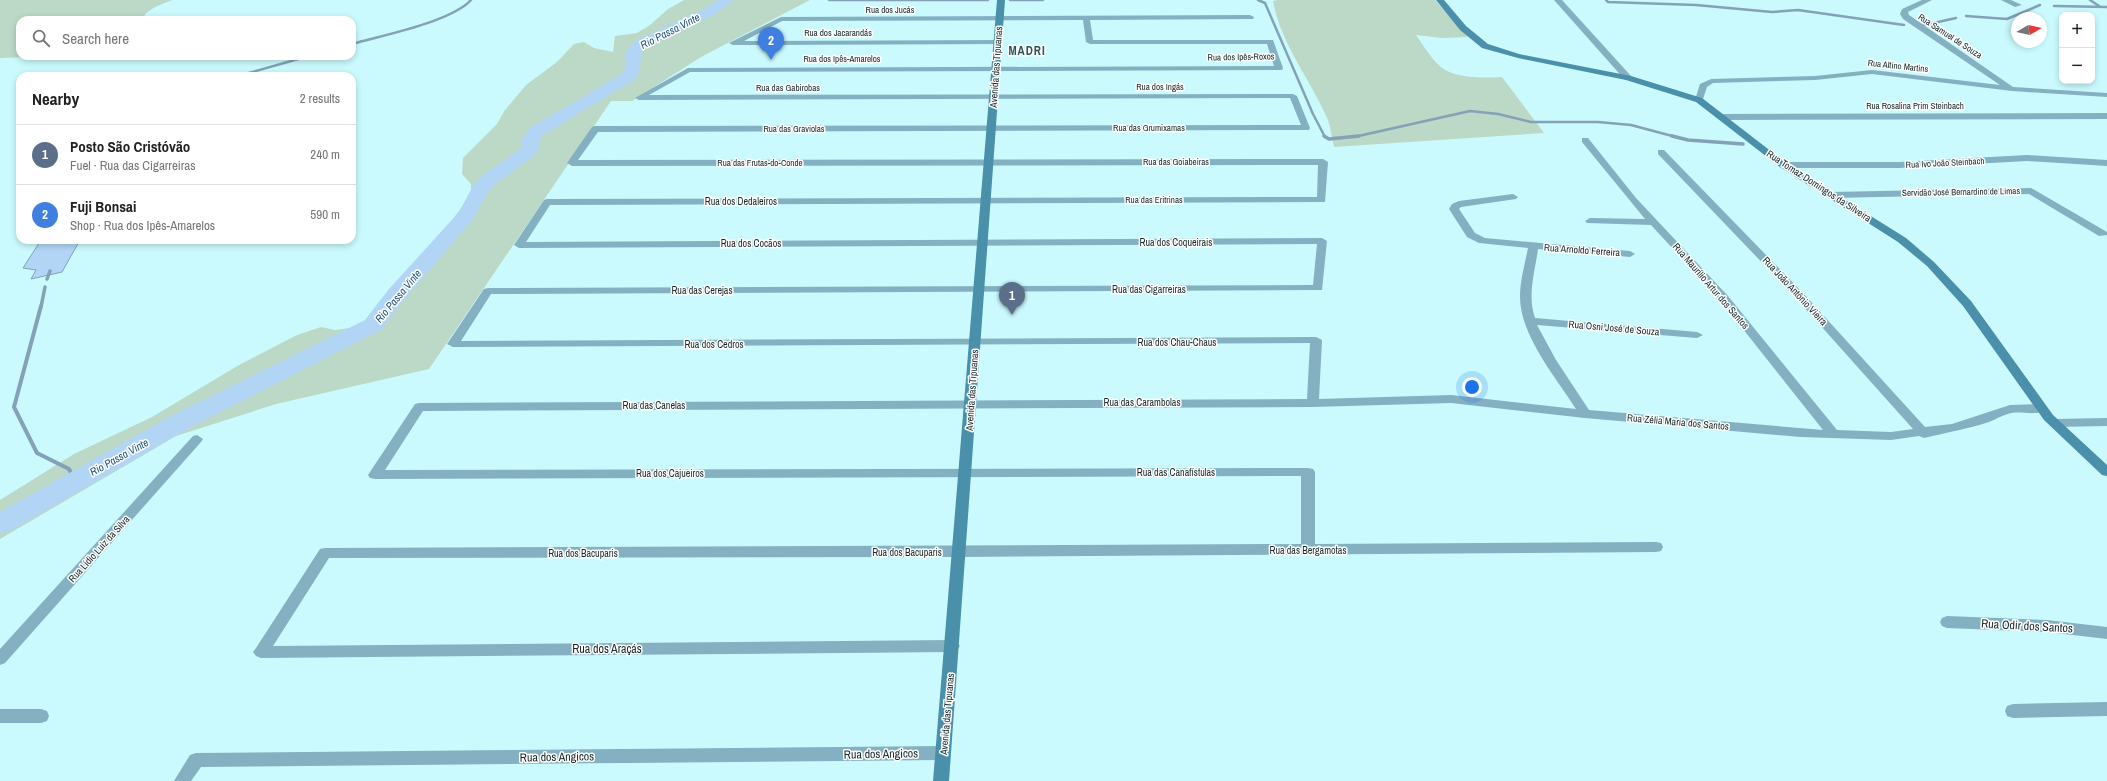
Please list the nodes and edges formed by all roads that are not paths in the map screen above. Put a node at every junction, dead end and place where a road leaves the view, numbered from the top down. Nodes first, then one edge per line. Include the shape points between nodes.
1 (1001, 0) edge
2 (1440, 0) edge
3 (1558, 0) edge
4 (1928, 0) edge
5 (2005, 0) edge
6 (2018, 4) dead end
7 (1250, 17) dead end
8 (1000, 18) junction
9 (1086, 18) junction
10 (781, 19) joint
11 (998, 42) junction
12 (996, 68) junction
13 (688, 70) joint
14 (1628, 78) junction
15 (2012, 89) junction
16 (2107, 95) edge
17 (993, 97) junction
18 (1699, 100) junction
19 (2107, 116) edge
20 (1723, 117) junction
21 (992, 128) junction
22 (1306, 128) joint
23 (595, 129) joint
24 (1585, 140) dead end
25 (1661, 152) dead end
26 (989, 162) junction
27 (2107, 163) edge
28 (1783, 165) junction
29 (1830, 195) junction
30 (1513, 197) dead end
31 (1322, 200) joint
32 (986, 201) junction
33 (1590, 221) dead end
34 (1652, 222) junction
35 (2103, 234) dead end
36 (983, 242) junction
37 (519, 245) joint
38 (1533, 246) junction
39 (1630, 254) dead end
40 (1318, 288) joint
41 (979, 289) junction
42 (1530, 321) junction
43 (1697, 335) dead end
44 (975, 343) junction
45 (453, 344) joint
46 (971, 403) junction
47 (1313, 403) junction
48 (2041, 408) junction
49 (1585, 414) junction
50 (2107, 422) edge
51 (2055, 423) junction
52 (1924, 434) junction
53 (1834, 436) junction
54 (197, 439) dead end
55 (965, 472) junction
56 (2107, 472) edge
57 (375, 475) joint
58 (1656, 548) dead end
59 (1308, 550) junction
60 (959, 552) junction
61 (1947, 622) dead end
62 (2107, 634) edge
63 (952, 646) junction
64 (261, 652) joint
65 (0, 659) edge
66 (2107, 709) edge
67 (2013, 711) dead end
68 (0, 716) edge
69 (41, 716) dead end
70 (944, 753) junction
71 (182, 781) edge
72 (941, 781) edge

1 - 8 main road, Avenida das Tipuanas
2 - 14 main road, Rua Tomaz Domingos da Silveira via 1463,28 1485,46 1518,56
3 - 14 street
4 - 15 street, Rua Samuel de Souza via 1905,11 1906,18
5 - 6 street
7 - 9 street, Rua dos Jucás
8 - 9 street, Rua dos Jucás
8 - 10 street, Rua dos Jucás
8 - 11 main road, Avenida das Tipuanas
9 - 12 street, Rua dos Ipês-Roxos via 1090,42 1270,42 1279,68
10 - 11 street, Rua dos Jacarandás via 733,43
11 - 12 main road, Avenida das Tipuanas
12 - 13 street, Rua dos Ipês-Amarelos
12 - 17 main road, Avenida das Tipuanas
13 - 17 street, Rua das Gabirobas via 639,98
14 - 18 main road, Rua Tomaz Domingos da Silveira
15 - 16 street, Rua Altino Martins
15 - 18 street, Rua Altino Martins via 1866,72 1815,78 1711,81 1703,86
17 - 21 main road, Avenida das Tipuanas
17 - 22 street, Rua dos Ingás via 1293,96
18 - 20 main road, Rua Tomaz Domingos da Silveira
19 - 20 street, Rua Rosalina Prim Steinbach
20 - 28 main road, Rua Tomaz Domingos da Silveira
21 - 22 street, Rua das Grumixamas
21 - 23 street, Rua das Graviolas
21 - 26 main road, Avenida das Tipuanas
23 - 26 street, Rua das Frutas-do-Conde via 572,163
24 - 34 street, Rua Maurílio Artur dos Santos
25 - 52 street, Rua João Antônio Vieira via 1800,295
26 - 31 street, Rua das Goiabeiras via 1323,162
26 - 32 main road, Avenida das Tipuanas
27 - 28 street, Rua Ivo João Steinbach via 2027,158 1899,165
28 - 29 main road, Rua Tomaz Domingos da Silveira
29 - 35 street, Servidão José Bernardino de Limas via 2031,191
29 - 48 main road, Rua Tomaz Domingos da Silveira via 1902,240 1937,270 1976,314
30 - 38 street, Rua Arnoldo Ferreira via 1459,204 1454,209 1476,239
31 - 32 street, Rua das Eritrinas
32 - 36 main road, Avenida das Tipuanas
32 - 37 street, Rua dos Dedaleiros via 547,202
33 - 34 street
34 - 53 street, Rua Maurílio Artur dos Santos via 1724,298
36 - 37 street, Rua dos Cocãos
36 - 40 street, Rua dos Coqueirais via 1322,241
36 - 41 main road, Avenida das Tipuanas
38 - 39 street, Rua Arnoldo Ferreira
38 - 42 street via 1525,302
40 - 41 street, Rua das Cigarreiras
41 - 44 main road, Avenida das Tipuanas
41 - 45 street, Rua das Cerejas via 488,291
42 - 43 street, Rua Osni José de Souza
42 - 49 street via 1547,355
44 - 45 street, Rua dos Cedros
44 - 46 main road, Avenida das Tipuanas
44 - 47 street, Rua dos Chau-Chaus via 1316,340
46 - 47 street, Rua das Carambolas
46 - 55 main road, Avenida das Tipuanas
46 - 57 street, Rua das Canelas via 419,407
47 - 49 street, Rua Zélia Maria dos Santos via 1451,399
48 - 51 main road, Rua Tomaz Domingos da Silveira
48 - 52 street, Rua Zélia Maria dos Santos via 2010,409 1969,424
49 - 53 street, Rua Zélia Maria dos Santos
50 - 51 street
51 - 56 main road, Rua Tomaz Domingos da Silveira
52 - 53 street, Rua Zélia Maria dos Santos
54 - 65 street, Rua Lídio Luiz da Silva
55 - 57 street, Rua dos Cajueiros
55 - 59 street, Rua das Canafístulas via 1308,472
55 - 60 main road, Avenida das Tipuanas
58 - 59 street, Rua das Bergamotas
59 - 60 street, Rua das Bergamotas
60 - 63 main road, Avenida das Tipuanas
60 - 64 street, Rua dos Bacuparis via 325,553
61 - 62 street, Rua Odir dos Santos via 2047,626
63 - 64 street, Rua dos Araçás
63 - 70 main road, Avenida das Tipuanas
66 - 67 street
68 - 69 street
70 - 71 street, Rua dos Angicos via 196,760
70 - 72 main road, Avenida das Tipuanas

